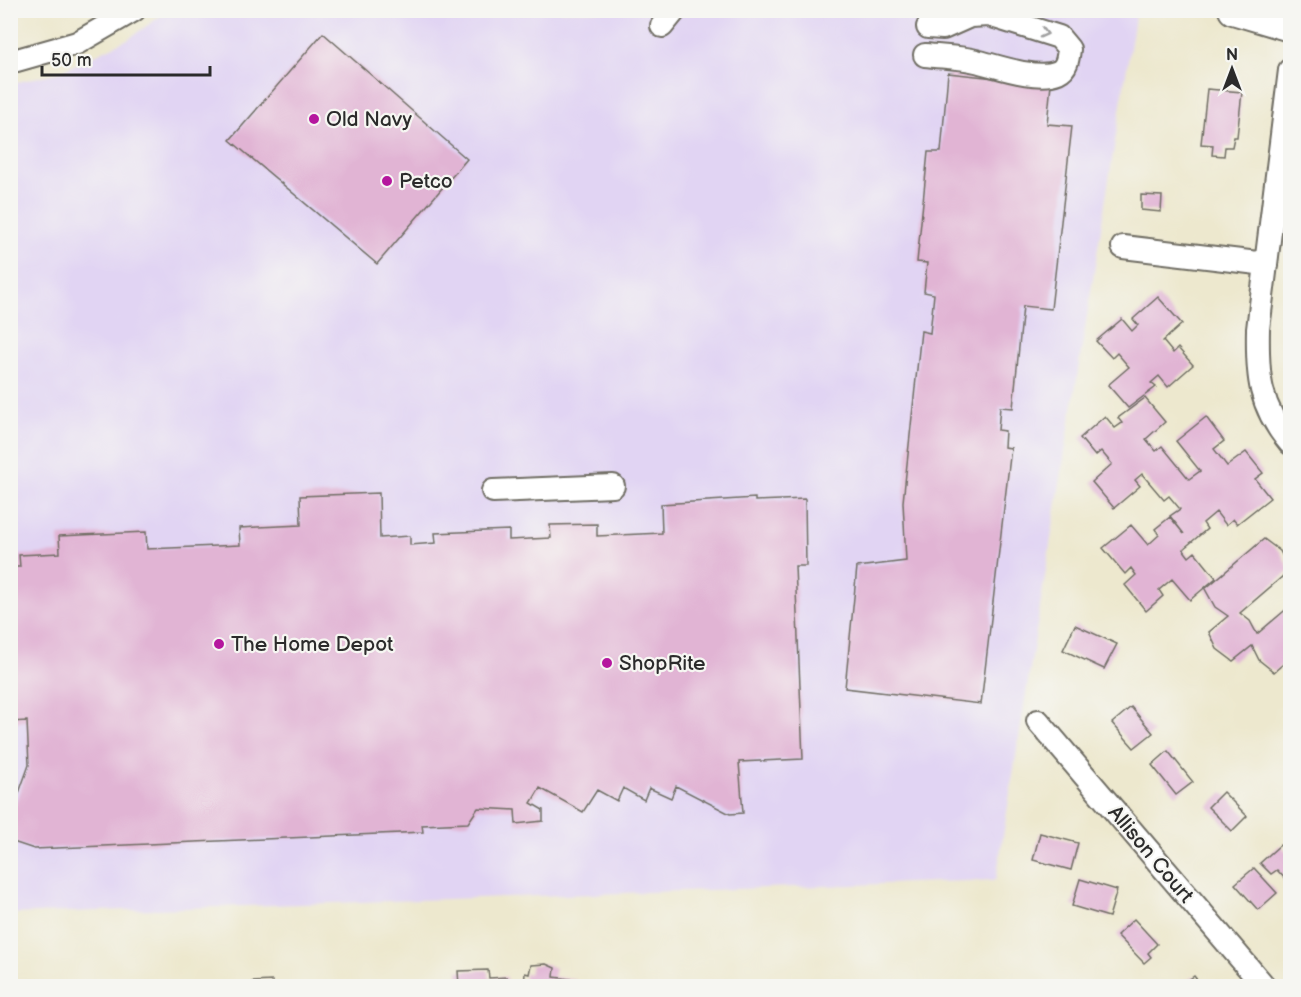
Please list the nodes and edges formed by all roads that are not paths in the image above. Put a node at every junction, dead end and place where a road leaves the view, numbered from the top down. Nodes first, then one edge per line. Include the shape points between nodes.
1 (134, 10) edge
2 (1233, 10) edge
3 (928, 27) dead end
4 (1290, 27) edge
5 (925, 55) dead end
6 (10, 62) edge
7 (1290, 70) edge
8 (1281, 228) edge
9 (1123, 247) dead end
10 (1266, 264) junction
11 (1290, 443) edge
12 (613, 486) dead end
13 (493, 491) dead end
14 (1038, 721) dead end
15 (1264, 987) edge

1 - 6 street via 77,43
2 - 4 main road
3 -> 5 street via 943,28 970,16 989,15 1059,37 1069,49 1068,61 1060,71 1047,75
7 - 8 street
8 - 10 street
9 - 10 street
10 - 11 street via 1257,366 1263,401
12 - 13 street
14 - 15 street, Allison Court

